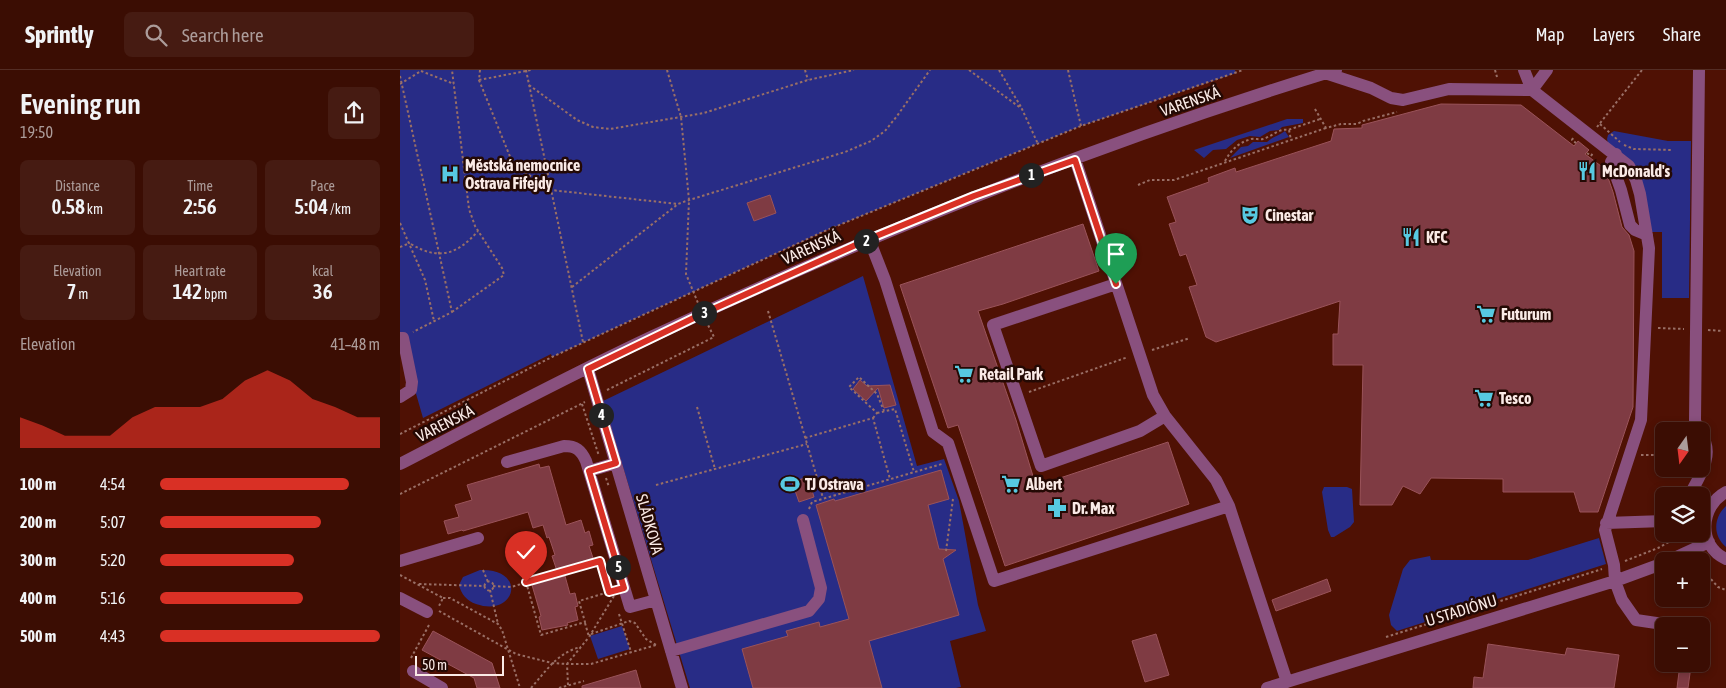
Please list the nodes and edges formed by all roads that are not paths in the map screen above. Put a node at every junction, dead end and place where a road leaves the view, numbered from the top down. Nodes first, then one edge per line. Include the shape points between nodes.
1 (1524, 70) edge
2 (1547, 70) edge
3 (1700, 70) edge
4 (1331, 72) edge
5 (1532, 90) junction
6 (1075, 160) junction
7 (869, 239) junction
8 (1116, 284) junction
9 (401, 338) edge
10 (588, 369) junction
11 (400, 397) edge
12 (1165, 416) junction
13 (1696, 422) edge
14 (507, 462) dead end
15 (616, 463) junction
16 (400, 464) edge
17 (589, 471) junction
18 (1726, 492) edge
19 (1229, 506) junction
20 (1710, 508) edge
21 (803, 520) road end
22 (1655, 521) edge
23 (1606, 523) junction
24 (478, 538) dead end
25 (1709, 542) joint
26 (1690, 552) edge
27 (1726, 559) edge
28 (400, 561) edge
29 (1655, 566) edge
30 (1615, 581) junction
31 (400, 598) edge
32 (656, 600) junction
33 (432, 611) road end
34 (1655, 624) edge
35 (671, 651) junction
36 (413, 671) dead end
37 (1287, 682) junction
38 (442, 688) edge
39 (682, 688) edge
40 (1267, 688) edge

1 - 5 street
2 - 5 street
3 - 13 street
4 - 5 street via 1403,100 1449,89
4 - 6 street, VARENSKÁ via 1206,112
5 - 23 street via 1629,166 1636,180 1647,235 1640,424
6 - 7 street, VARENSKÁ via 974,196
6 - 8 street
7 - 10 street, VARENSKÁ
7 - 19 street via 933,432 948,443 994,581
8 - 12 street via 1153,396
8 - 12 street via 992,324 1041,466 1140,431
9 - 11 street via 412,382 411,390
10 - 15 street, SLÁDKOVA
10 - 16 street, VARENSKÁ
12 - 19 street via 1216,480
14 - 17 street via 570,446 582,452
15 - 17 street
15 - 32 street, SLÁDKOVA
17 - 32 street via 630,607
18 - 20 street
19 - 37 street
21 - 35 street via 821,588 819,599 809,611
22 - 23 street
23 - 30 street
24 - 28 street
25 - 26 street
25 - 27 street
29 - 30 street, U STADIÓNU
30 - 34 street via 1636,624
30 - 37 street, U STADIÓNU
31 - 33 street
32 - 35 street, SLÁDKOVA
35 - 39 street, SLÁDKOVA
36 - 38 street
37 - 40 street, U STADIÓNU

